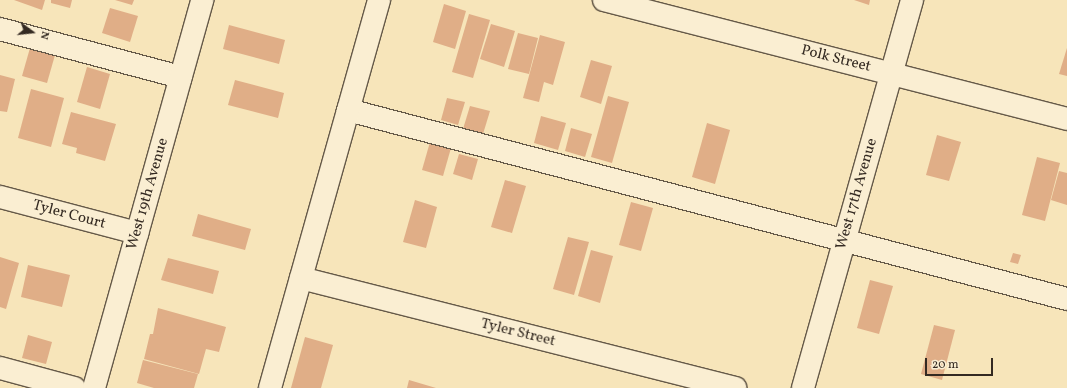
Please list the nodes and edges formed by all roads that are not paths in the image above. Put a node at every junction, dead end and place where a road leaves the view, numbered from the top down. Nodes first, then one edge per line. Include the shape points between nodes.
1 (202, 0) edge
2 (379, 0) edge
3 (604, 0) edge
4 (912, 0) edge
5 (0, 29) edge
6 (891, 73) junction
7 (181, 77) junction
8 (348, 110) junction
9 (1067, 119) edge
10 (0, 197) edge
11 (137, 233) junction
12 (844, 242) junction
13 (301, 278) junction
14 (1067, 299) edge
15 (11, 376) edge
16 (74, 388) edge
17 (94, 388) edge
18 (270, 388) edge
19 (735, 388) edge
20 (803, 388) edge

1 - 7 street, West 19th Avenue
2 - 8 street
3 - 6 street, Polk Street
4 - 6 street, West 17th Avenue
5 - 7 street
6 - 9 street, Polk Street
6 - 12 street, West 17th Avenue
7 - 11 street, West 19th Avenue
8 - 12 street
8 - 13 street
10 - 11 street, Tyler Court
11 - 17 street, West 19th Avenue
12 - 14 street
12 - 20 street, West 17th Avenue
13 - 18 street
13 - 19 street, Tyler Street
15 - 16 street

